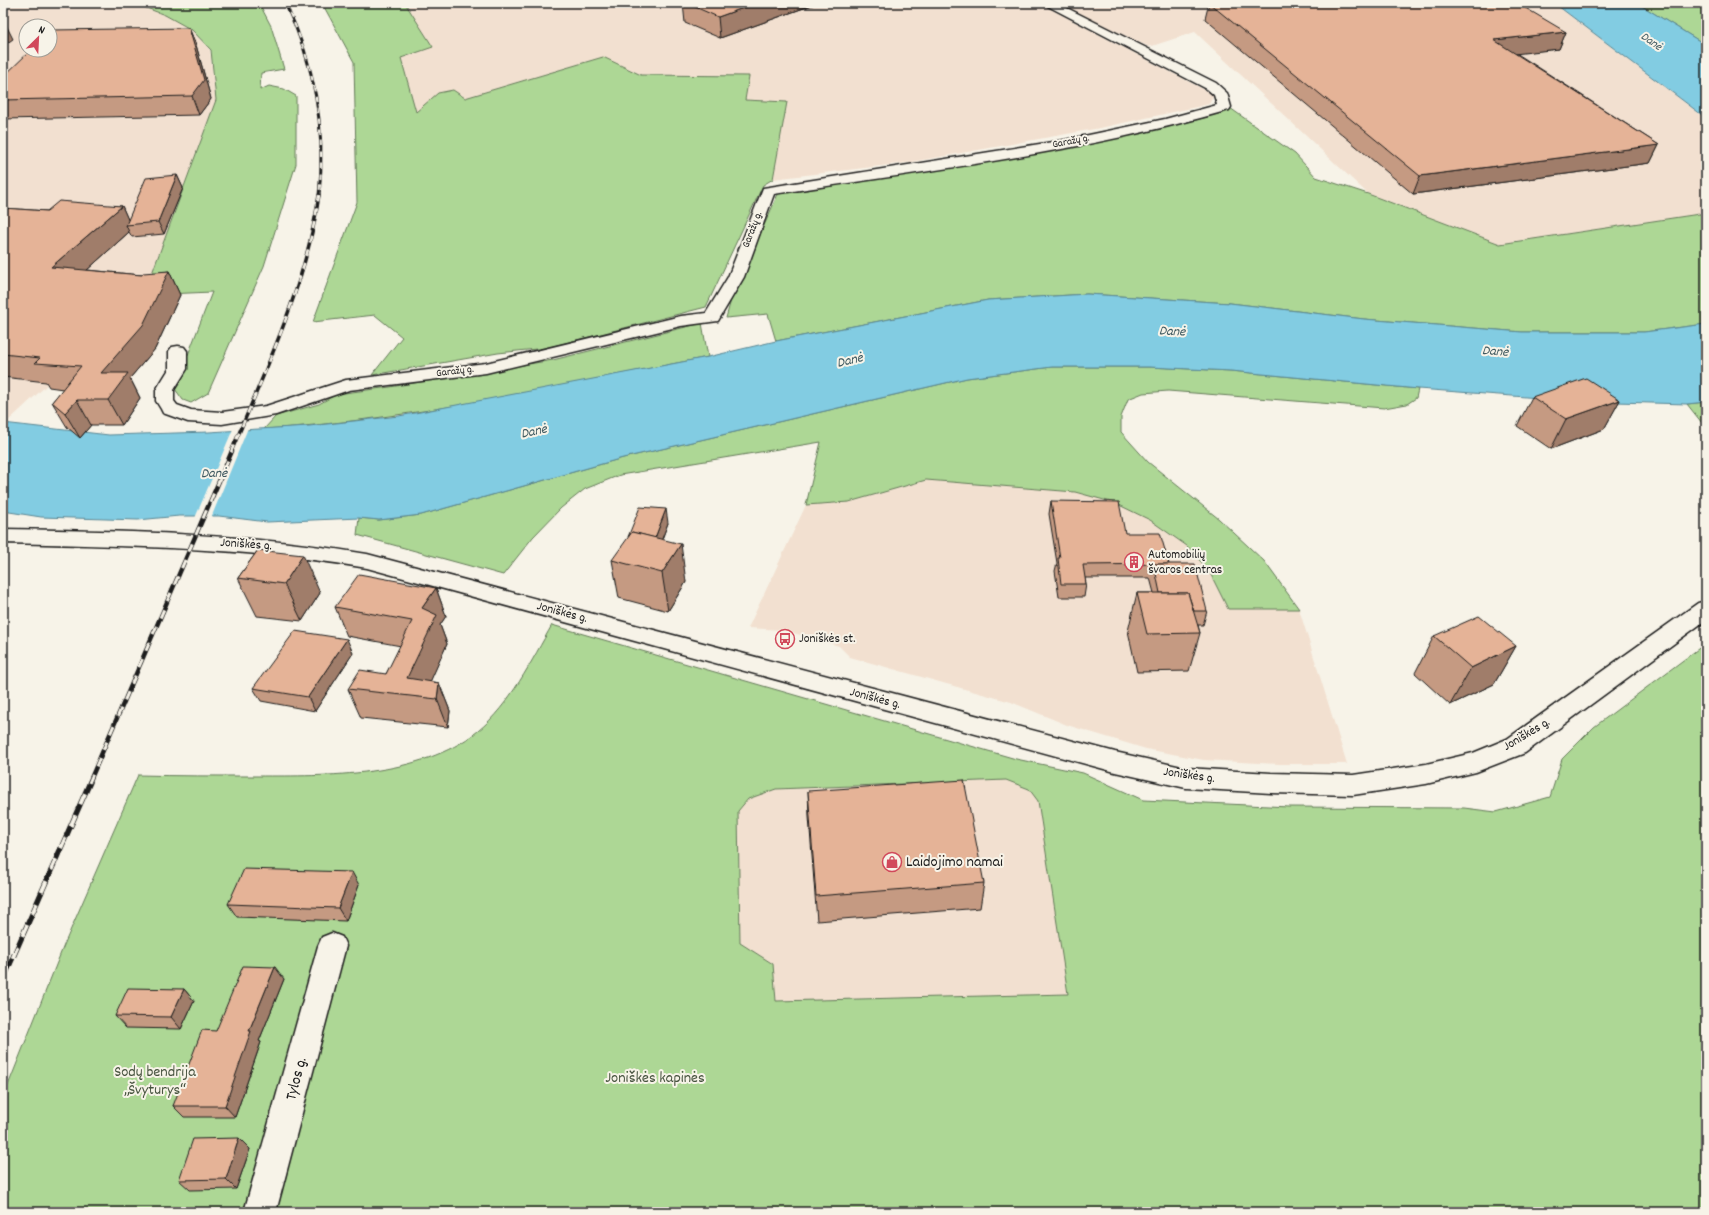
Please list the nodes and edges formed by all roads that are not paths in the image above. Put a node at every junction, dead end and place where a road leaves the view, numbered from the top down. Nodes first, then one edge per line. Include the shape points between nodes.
1 (1048, 3) edge
2 (178, 351) dead end
3 (3, 536) edge
4 (1706, 608) edge
5 (332, 946) dead end
6 (260, 1212) edge

1 - 2 street, Garažų g. via 1202,81 1224,97 1224,107 1124,132 996,156 768,191 736,276 712,317 681,321 486,368 346,385 269,411 222,418 188,416 170,409 165,401 164,390 178,369
3 - 4 street, Joniškės g. via 252,545 343,556 1116,762 1186,778 1271,783 1353,785 1426,774 1476,762 1516,746
5 - 6 street, Tylos g.

